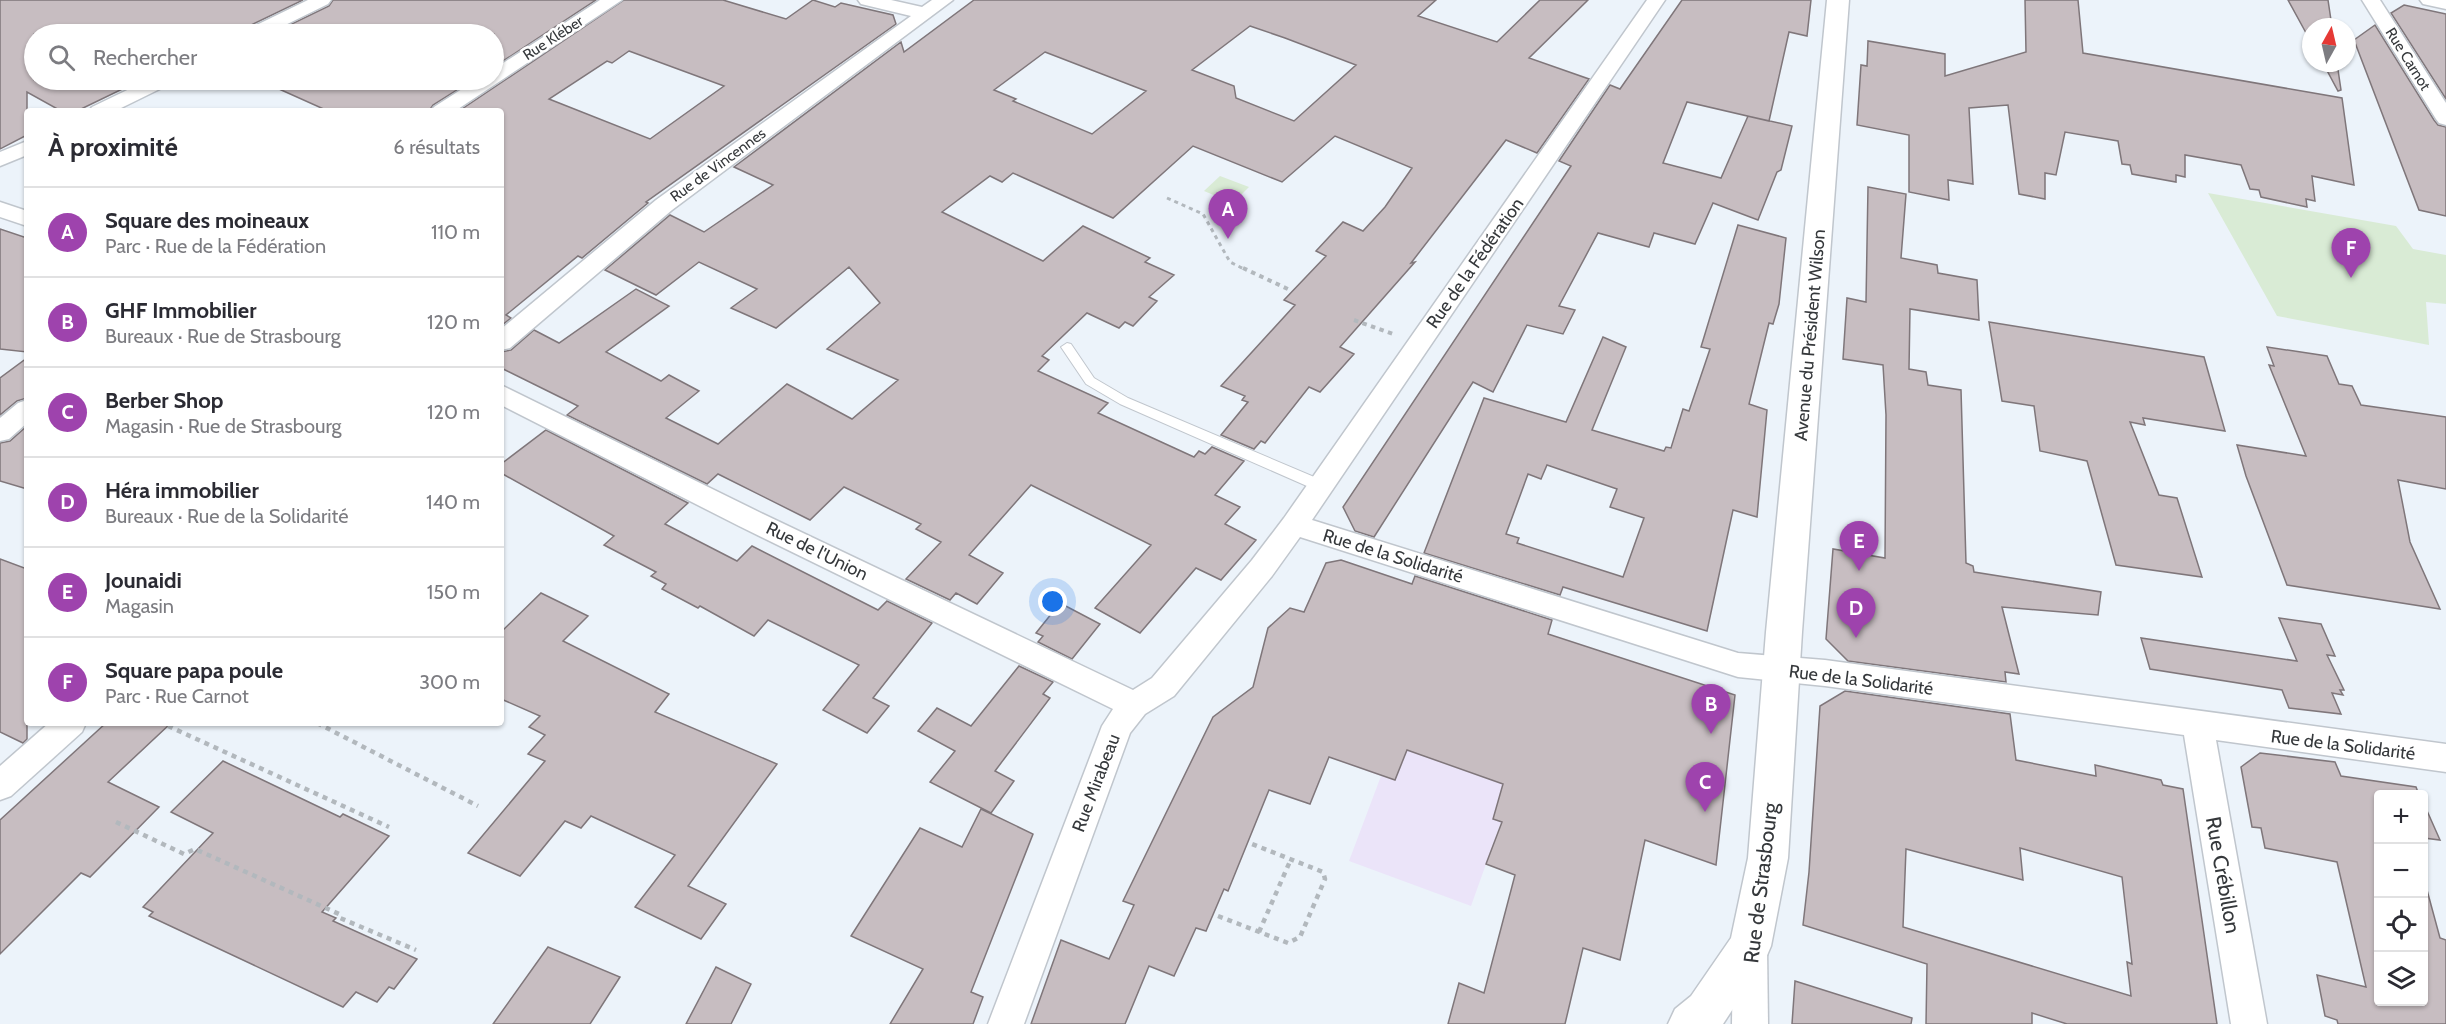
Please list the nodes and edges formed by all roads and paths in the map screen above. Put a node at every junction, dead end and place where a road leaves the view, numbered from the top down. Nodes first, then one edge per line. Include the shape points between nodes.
1 (322, 0) edge
2 (613, 0) edge
3 (867, 0) edge
4 (944, 0) edge
5 (1656, 0) edge
6 (1838, 0) edge
7 (2371, 0) edge
8 (2429, 0) edge
9 (2446, 3) edge
10 (924, 14) junction
11 (273, 24) edge
12 (504, 71) edge
13 (142, 90) edge
14 (474, 90) edge
15 (105, 108) edge
16 (446, 108) edge
17 (2446, 119) edge
18 (24, 148) edge
19 (0, 160) edge
20 (1167, 198) dead end
21 (0, 209) edge
22 (24, 218) edge
23 (1290, 290) dead end
24 (1354, 320) dead end
25 (504, 339) edge
26 (1419, 344) junction
27 (1067, 347) dead end
28 (504, 396) edge
29 (24, 412) edge
30 (0, 432) edge
31 (1321, 486) junction
32 (1294, 525) junction
33 (1782, 671) junction
34 (1134, 705) junction
35 (68, 726) edge
36 (168, 726) dead end
37 (323, 726) edge
38 (2198, 726) junction
39 (2446, 758) edge
40 (0, 786) edge
41 (478, 806) dead end
42 (116, 822) dead end
43 (389, 827) dead end
44 (1252, 844) dead end
45 (1291, 859) junction
46 (1218, 916) dead end
47 (1259, 932) junction
48 (1750, 946) junction
49 (416, 950) dead end
50 (1006, 1024) edge
51 (1690, 1024) edge
52 (1750, 1024) edge
53 (2249, 1024) edge

1 - 11 street
2 - 12 street, Rue Kléber
3 - 10 street
4 - 10 street, Rue de Vincennes
5 - 26 street, Rue de la Fédération
6 - 33 street, Avenue du Président Wilson
7 - 17 street, Rue Carnot
8 - 9 street
10 - 25 street, Rue de Vincennes via 664,205
13 - 15 street
14 - 16 street
18 - 19 street
20 - 23 path via 1203,214 1230,262
21 - 22 street
24 - 26 path
26 - 31 street, Rue de la Fédération
27 - 31 lane via 1090,381 1124,401
28 - 34 street, Rue de l'Union
29 - 30 street
31 - 32 street, Rue de la Fédération
32 - 33 street, Rue de la Solidarité via 1738,664
32 - 34 street, Rue Mirabeau via 1163,687
33 - 38 street, Rue de la Solidarité
33 - 48 street, Rue de Strasbourg via 1768,858
34 - 50 street, Rue Mirabeau via 1117,726
35 - 40 street
36 - 43 path
37 - 41 path
38 - 39 street, Rue de la Solidarité
38 - 53 street, Rue Crébillon
42 - 49 path via 184,854 195,849
44 - 45 path
45 - 47 path
45 - 47 path via 1323,872 1325,879 1300,937 1288,943
46 - 47 path
48 - 51 street via 1706,1011
48 - 52 street, Rue de Strasbourg

